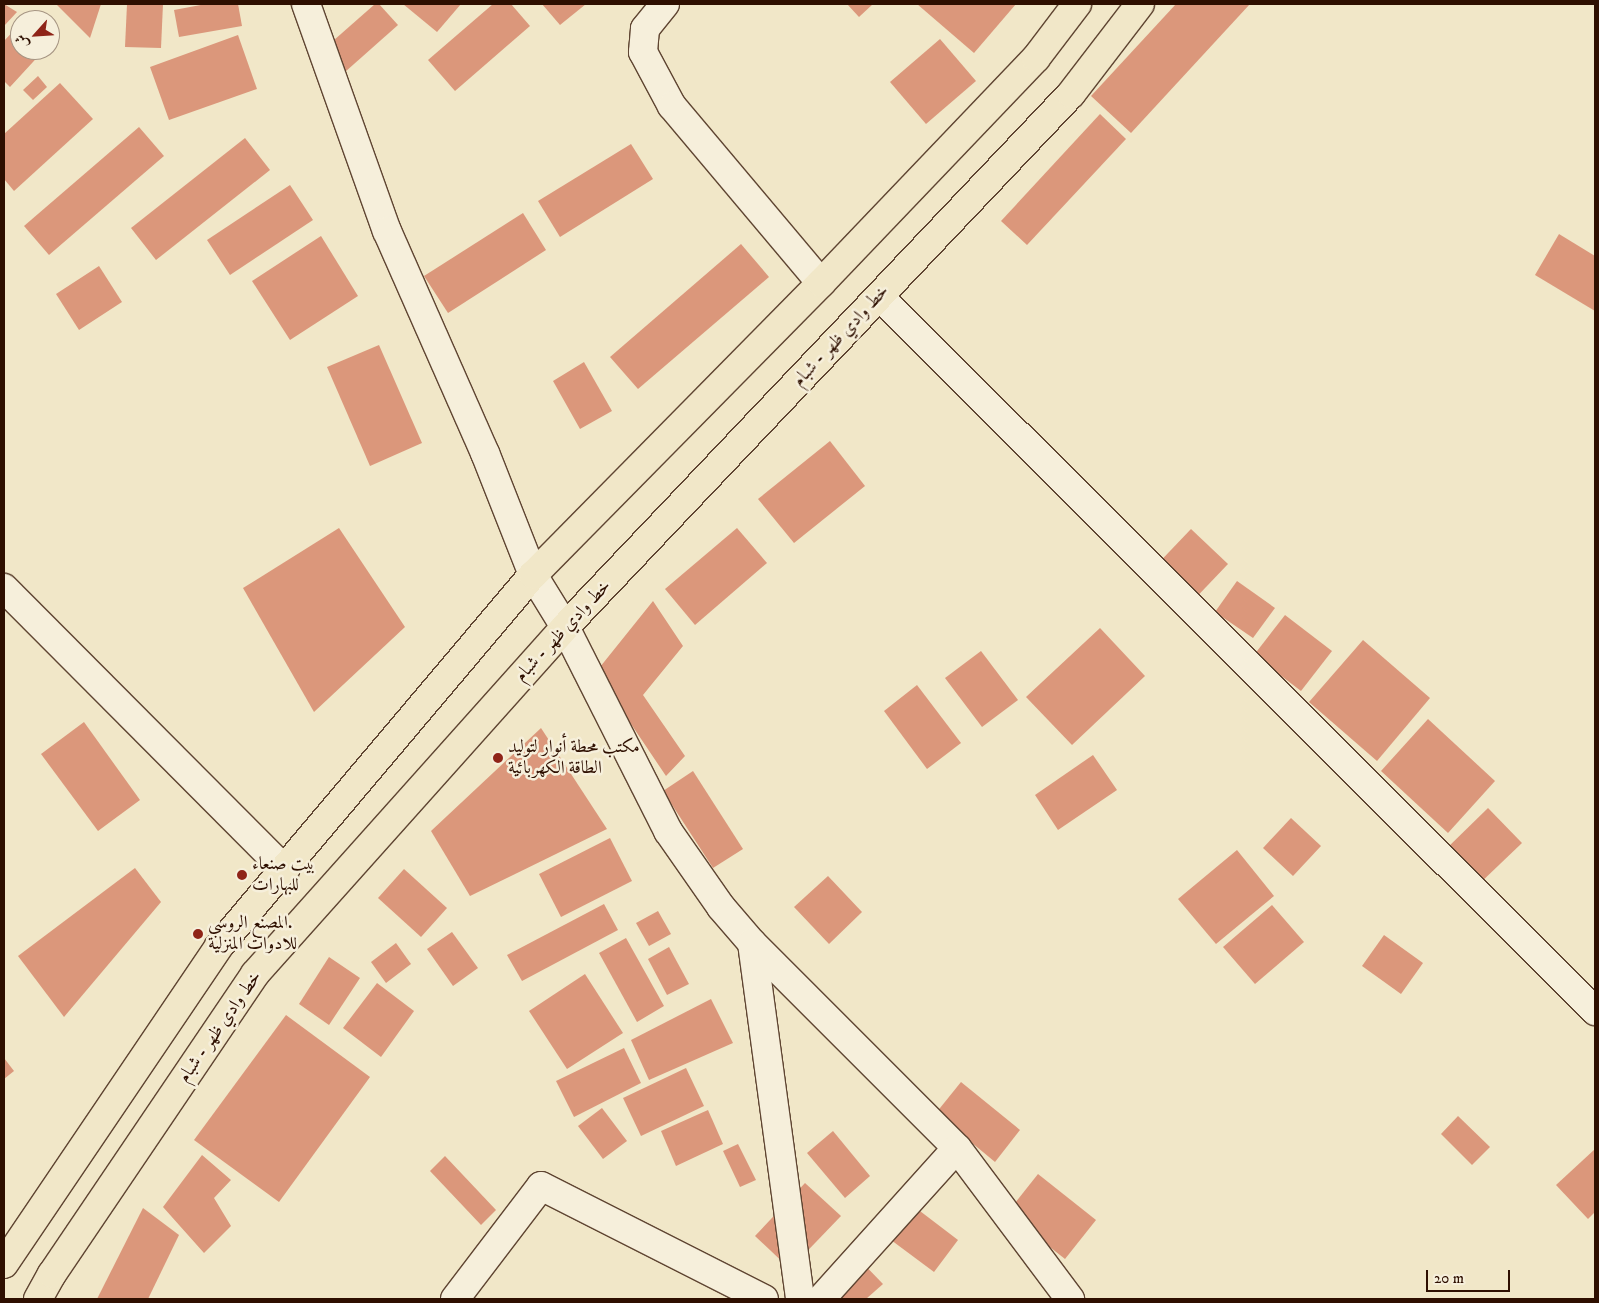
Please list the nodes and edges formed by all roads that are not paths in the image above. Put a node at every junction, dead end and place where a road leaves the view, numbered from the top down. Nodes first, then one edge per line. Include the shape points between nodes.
1 (306, 4) edge
2 (665, 4) edge
3 (1077, 4) edge
4 (1140, 4) edge
5 (821, 283) junction
6 (878, 296) junction
7 (533, 575) junction
8 (4, 588) edge
9 (564, 627) junction
10 (285, 870) junction
11 (752, 943) junction
12 (1595, 1011) edge
13 (957, 1148) junction
14 (4, 1264) edge
15 (38, 1299) edge
16 (455, 1299) edge
17 (764, 1299) edge
18 (800, 1299) edge
19 (821, 1299) edge
20 (1070, 1299) edge

1 - 7 street via 387,231 485,453
2 - 5 street via 645,29 643,52 672,106
3 - 5 main road via 1036,58
4 - 6 main road, خط وادي ظهر - شبام via 1071,94
5 - 7 main road
6 - 9 main road, خط وادي ظهر - شبام
6 - 12 street
7 - 9 street
7 - 10 main road
8 - 10 street
9 - 11 street via 668,831 721,908
9 - 15 main road, خط وادي ظهر - شبام via 255,974
10 - 14 main road via 219,946
11 - 13 street
11 - 18 street
13 - 19 street
13 - 20 street
16 - 17 street via 541,1186

